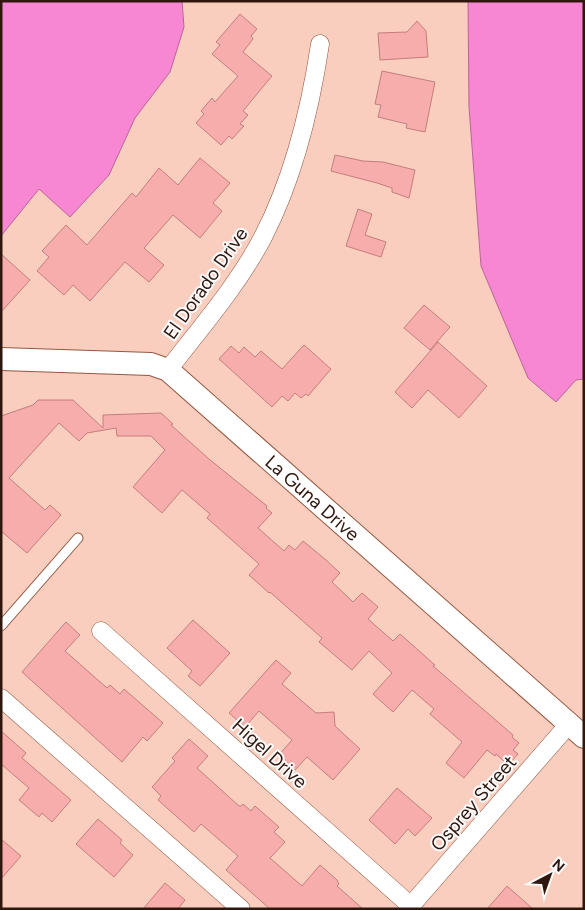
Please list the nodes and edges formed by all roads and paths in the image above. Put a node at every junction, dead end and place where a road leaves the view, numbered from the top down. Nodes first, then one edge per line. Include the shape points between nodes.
1 (320, 44) dead end
2 (1, 359) edge
3 (168, 370) junction
4 (78, 538) dead end
5 (1, 626) edge
6 (101, 631) dead end
7 (1, 698) edge
8 (576, 730) edge
9 (410, 907) edge
10 (241, 909) edge

1 - 3 street, El Dorado Drive via 304,129 274,215 240,275
2 - 3 street, La Guna Drive via 151,364
3 - 8 street, La Guna Drive
4 - 5 lane
6 - 9 street, Higel Drive
7 - 10 street
8 - 9 street, Osprey Street

